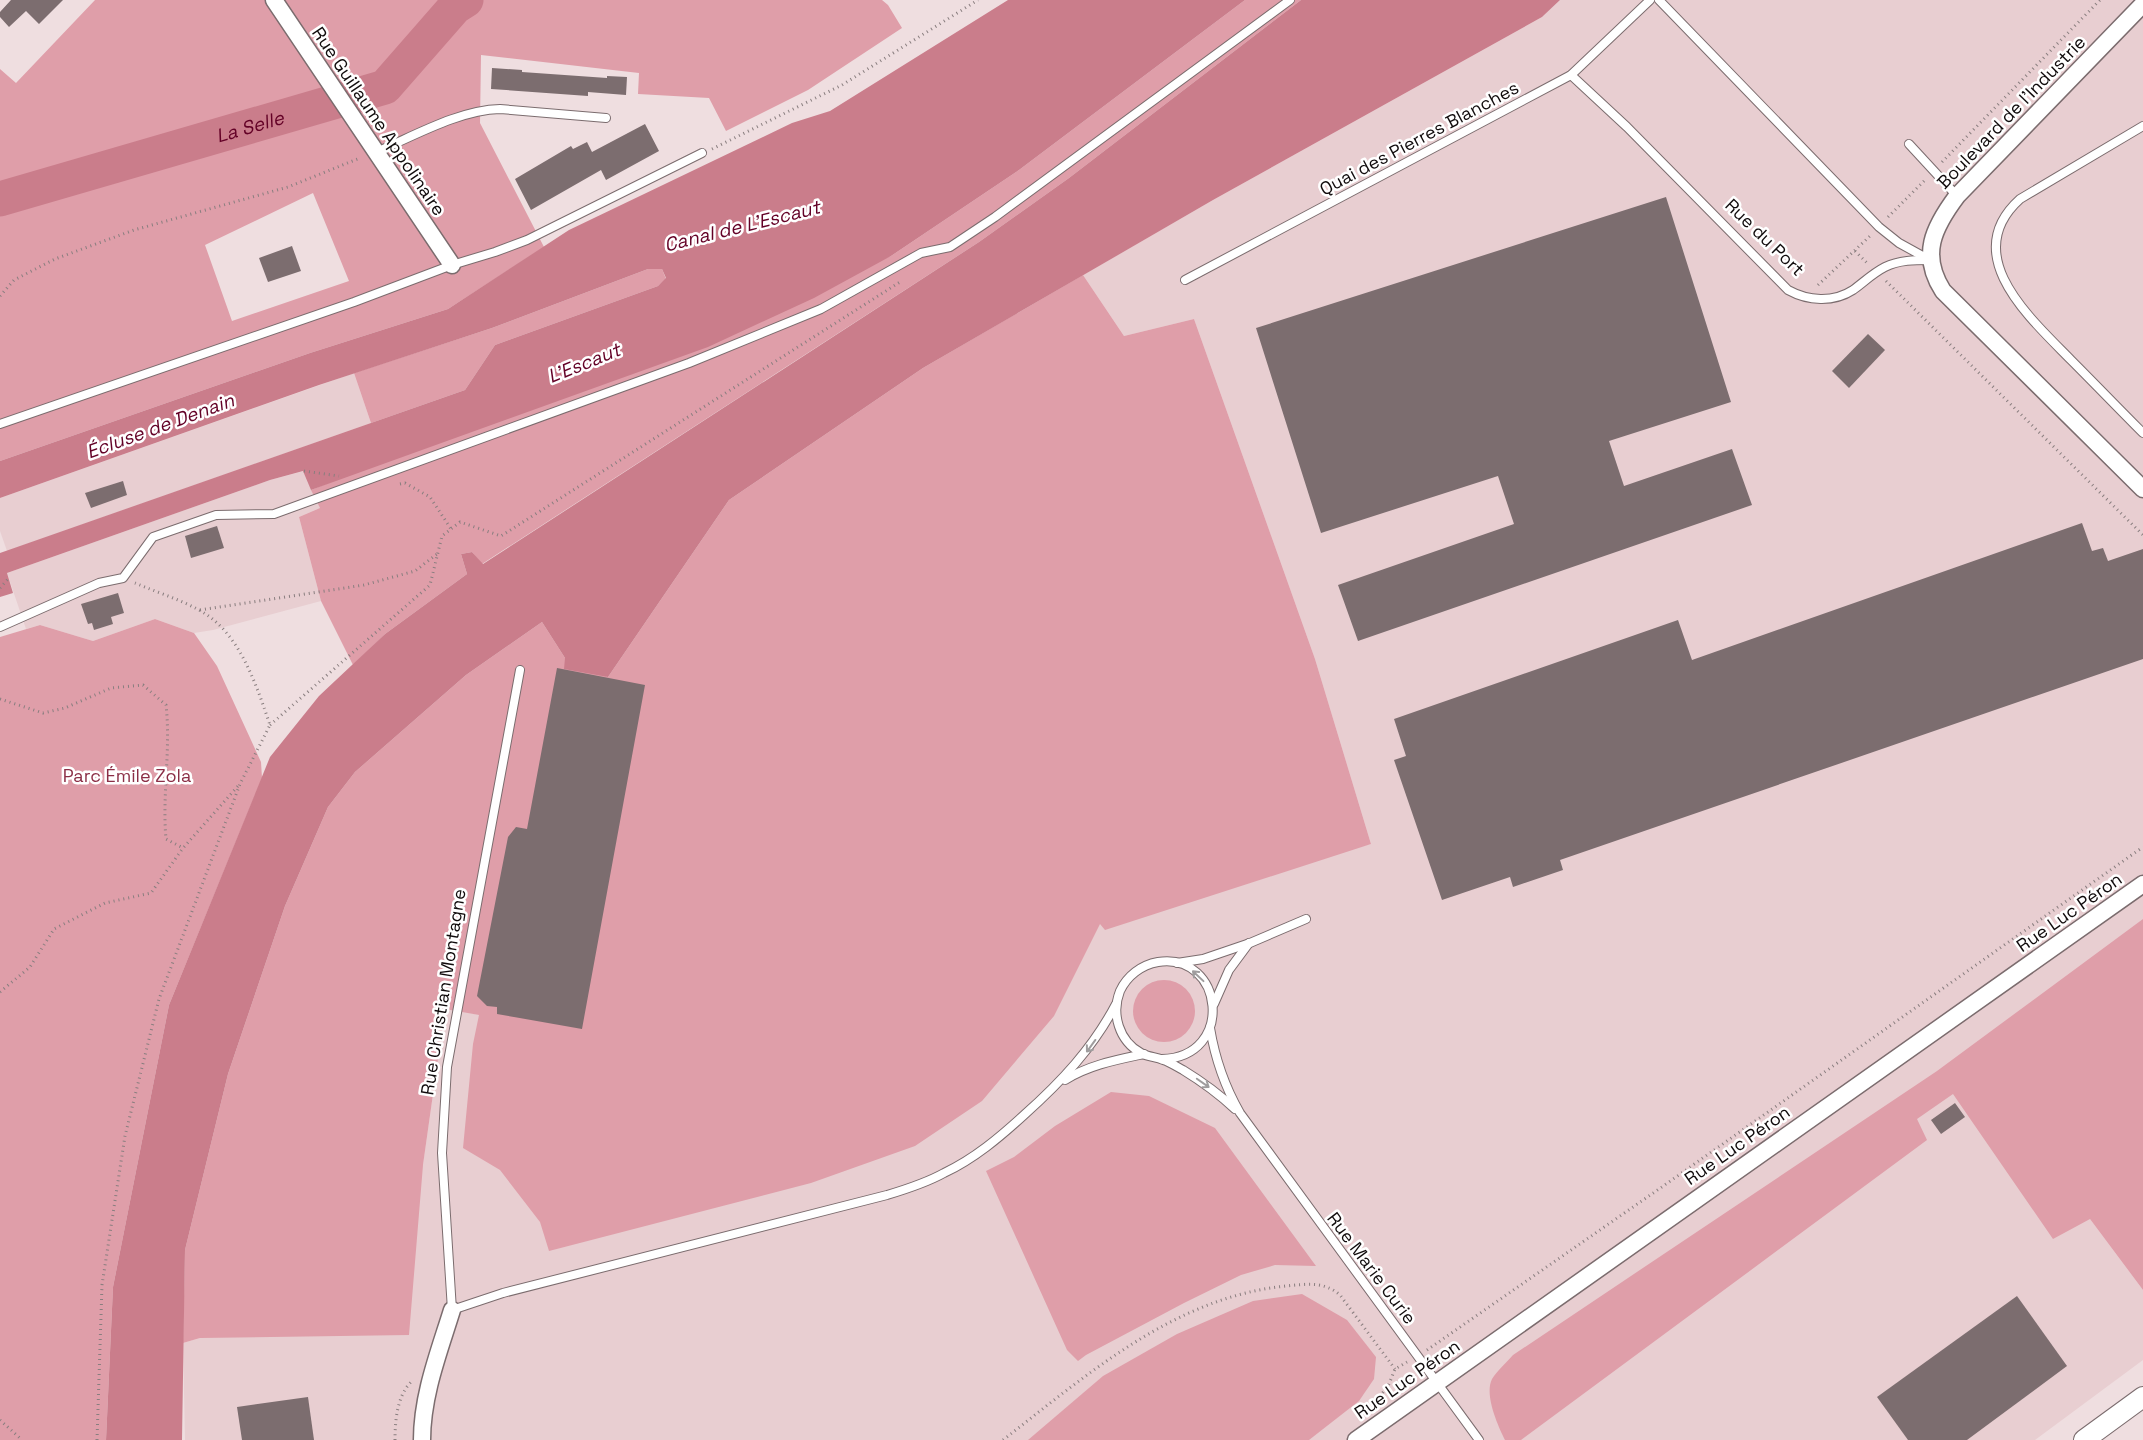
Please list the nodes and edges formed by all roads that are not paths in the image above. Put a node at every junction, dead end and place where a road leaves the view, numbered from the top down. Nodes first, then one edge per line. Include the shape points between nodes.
1 (274, 0) edge
2 (1290, 0) edge
3 (1650, 0) edge
4 (1659, 0) edge
5 (2143, 4) edge
6 (1571, 74) junction
7 (606, 118) dead end
8 (2143, 126) edge
9 (1909, 144) dead end
10 (376, 152) junction
11 (702, 153) road end
12 (1957, 196) junction
13 (1930, 260) junction
14 (452, 265) junction
15 (1185, 280) dead end
16 (0, 424) edge
17 (2143, 433) edge
18 (2143, 489) edge
19 (0, 627) edge
20 (520, 670) dead end
21 (2143, 884) edge
22 (1306, 919) dead end
23 (1250, 943) junction
24 (1175, 963) junction
25 (1116, 1004) junction
26 (1214, 1006) junction
27 (1210, 1028) junction
28 (1144, 1054) junction
29 (1162, 1059) junction
30 (1057, 1085) junction
31 (1240, 1113) junction
32 (452, 1310) junction
33 (1437, 1382) junction
34 (2143, 1397) edge
35 (422, 1440) edge
36 (1356, 1440) edge
37 (1479, 1440) edge
38 (2084, 1440) edge

1 - 10 street, Rue Guillaume Appolinaire
2 - 19 lane via 950,247 922,253 821,309 689,363 274,514 216,514 153,538 122,578 99,583
3 - 6 lane, Quai des Pierres Blanches
4 - 13 lane via 1879,227 1899,243
5 - 12 street, Boulevard de l'Industrie
6 - 13 lane, Rue du Port via 1788,290 1805,298 1840,297 1877,272 1902,262
6 - 15 lane, Quai des Pierres Blanches
7 - 10 lane via 482,110
8 - 17 lane via 2020,199 2002,219 1996,244 2000,269 2018,304
9 - 12 lane
10 - 14 street, Rue Guillaume Appolinaire
11 - 14 lane via 527,240
12 - 13 street, Boulevard de l'Industrie via 1940,220
13 - 18 street via 1935,279 1943,291
14 - 16 lane
20 - 32 lane, Rue Christian Montagne via 447,1067 442,1153
21 - 33 street, Rue Luc Péron
22 - 23 lane
23 - 24 lane via 1203,959
23 - 26 lane via 1229,970
24 - 25 lane via 1151,964 1137,971 1121,989
26 -> 24 lane via 1202,980 1190,969
25 - 28 lane via 1122,1033 1131,1046
25 -> 30 lane via 1095,1042
26 - 27 lane
27 - 29 lane via 1203,1041 1191,1051
27 - 31 lane, Rue Marie Curie via 1220,1067
28 - 29 lane
28 - 30 lane via 1090,1068
29 -> 31 lane, Rue Marie Curie via 1207,1086
30 - 32 lane via 996,1140 960,1165 925,1182 887,1195 503,1293
31 - 33 lane, Rue Marie Curie
32 - 35 street, Rue Christian Montagne via 424,1408
33 - 36 street, Rue Luc Péron
33 - 37 lane, Rue Marie Curie
34 - 38 street

